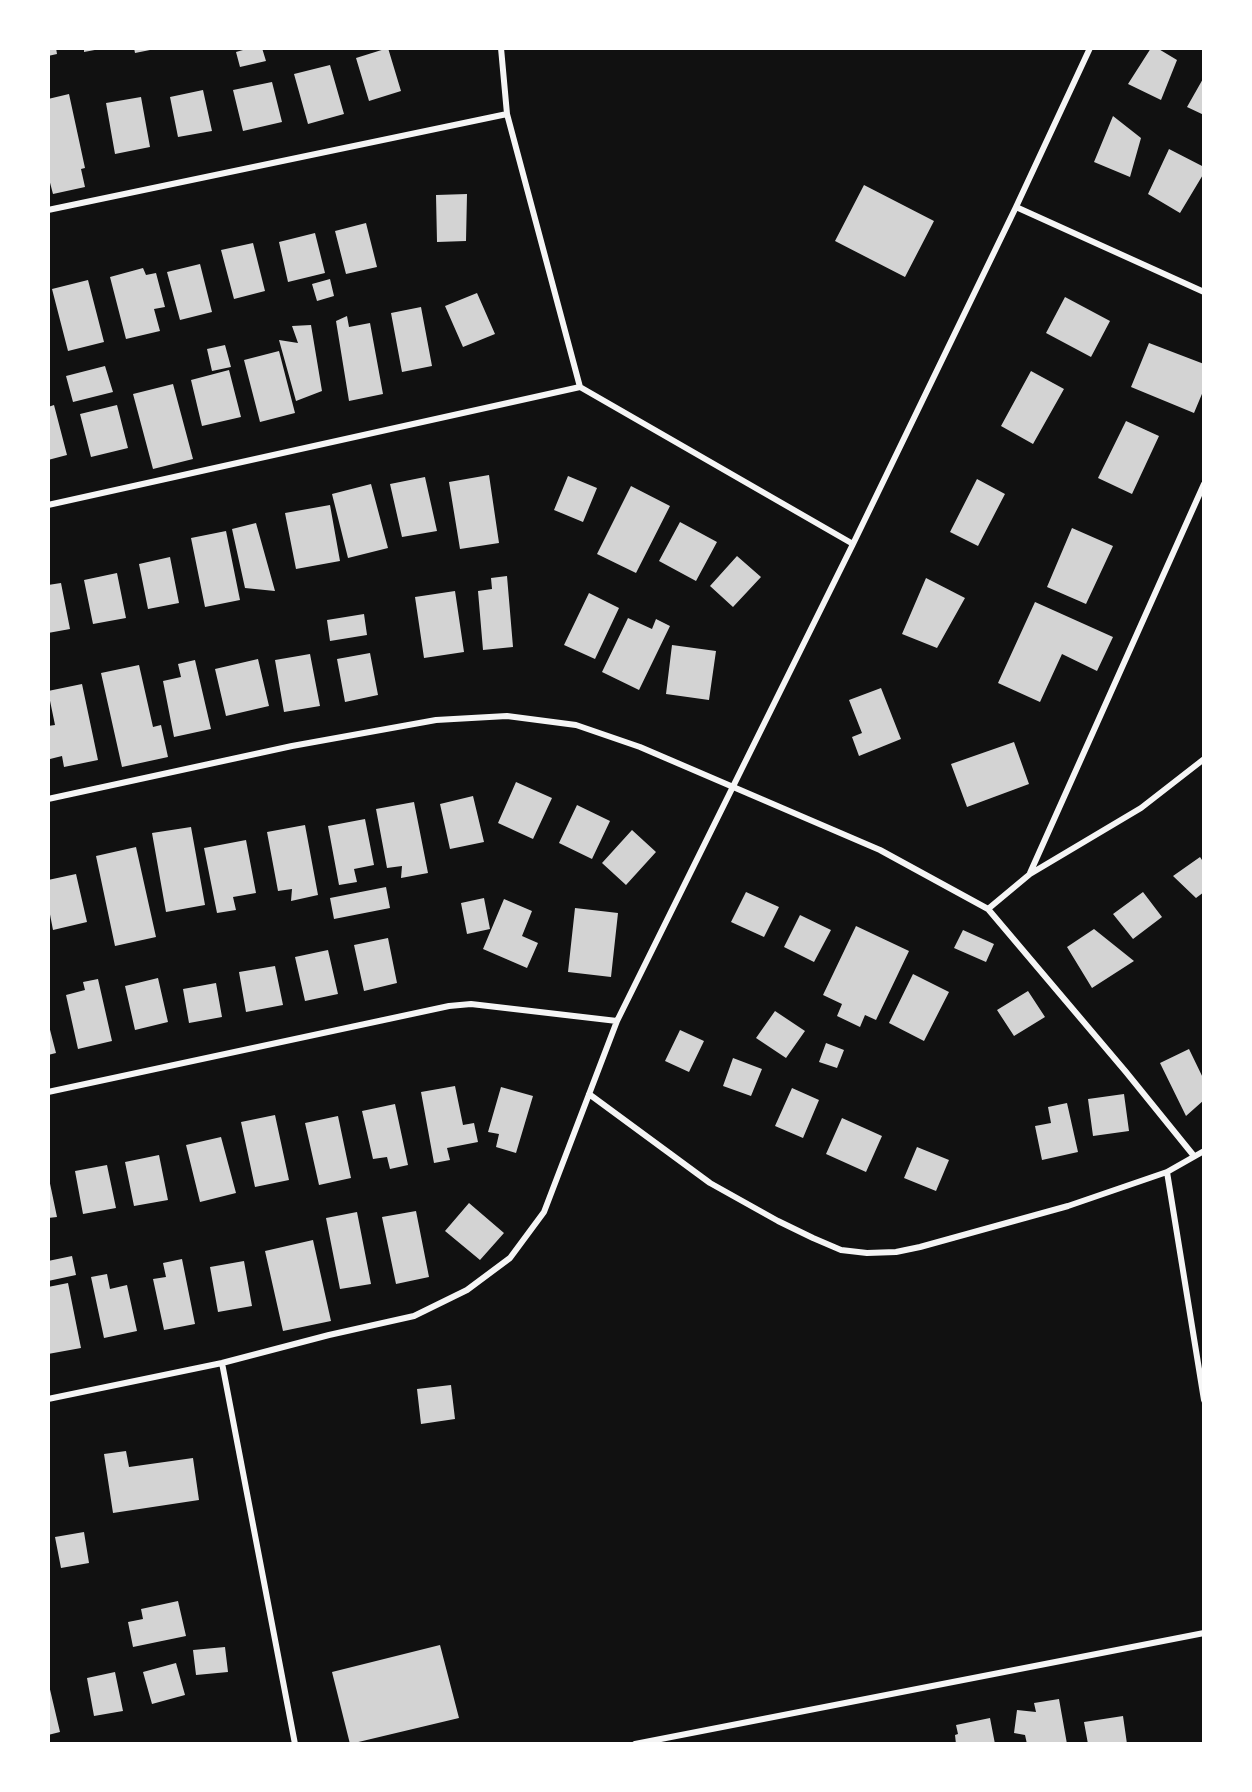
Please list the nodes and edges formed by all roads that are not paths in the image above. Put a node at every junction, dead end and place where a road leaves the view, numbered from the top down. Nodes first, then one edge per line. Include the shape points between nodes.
1 (501, 48) edge
2 (1090, 48) edge
3 (507, 114) junction
4 (1016, 207) junction
5 (48, 210) edge
6 (1204, 292) edge
7 (580, 387) junction
8 (1204, 484) edge
9 (48, 505) edge
10 (854, 544) junction
11 (1204, 759) edge
12 (732, 786) junction
13 (48, 799) edge
14 (1030, 873) junction
15 (988, 909) junction
16 (617, 1021) junction
17 (48, 1092) edge
18 (589, 1094) junction
19 (1204, 1151) edge
20 (1194, 1156) junction
21 (1167, 1172) junction
22 (222, 1363) junction
23 (48, 1399) edge
24 (1204, 1400) edge
25 (1204, 1633) edge
26 (295, 1744) edge
27 (635, 1744) edge

1 - 3 street
2 - 4 street
3 - 5 street
3 - 7 street
4 - 6 street
4 - 10 street
7 - 9 street
7 - 10 street
8 - 14 street
10 - 12 street
11 - 14 street via 1141,808
12 - 13 street via 576,725 507,716 436,720 314,742
12 - 15 street via 880,850
12 - 16 street
14 - 15 street
15 - 20 street
16 - 17 street via 471,1004 449,1006
16 - 18 street
18 - 21 street via 710,1183 841,1250 896,1252 920,1247 1068,1206
18 - 22 street via 544,1212 502,1265 467,1290 414,1316
19 - 20 street
20 - 21 street
21 - 24 street
22 - 23 street
22 - 26 street
25 - 27 street

